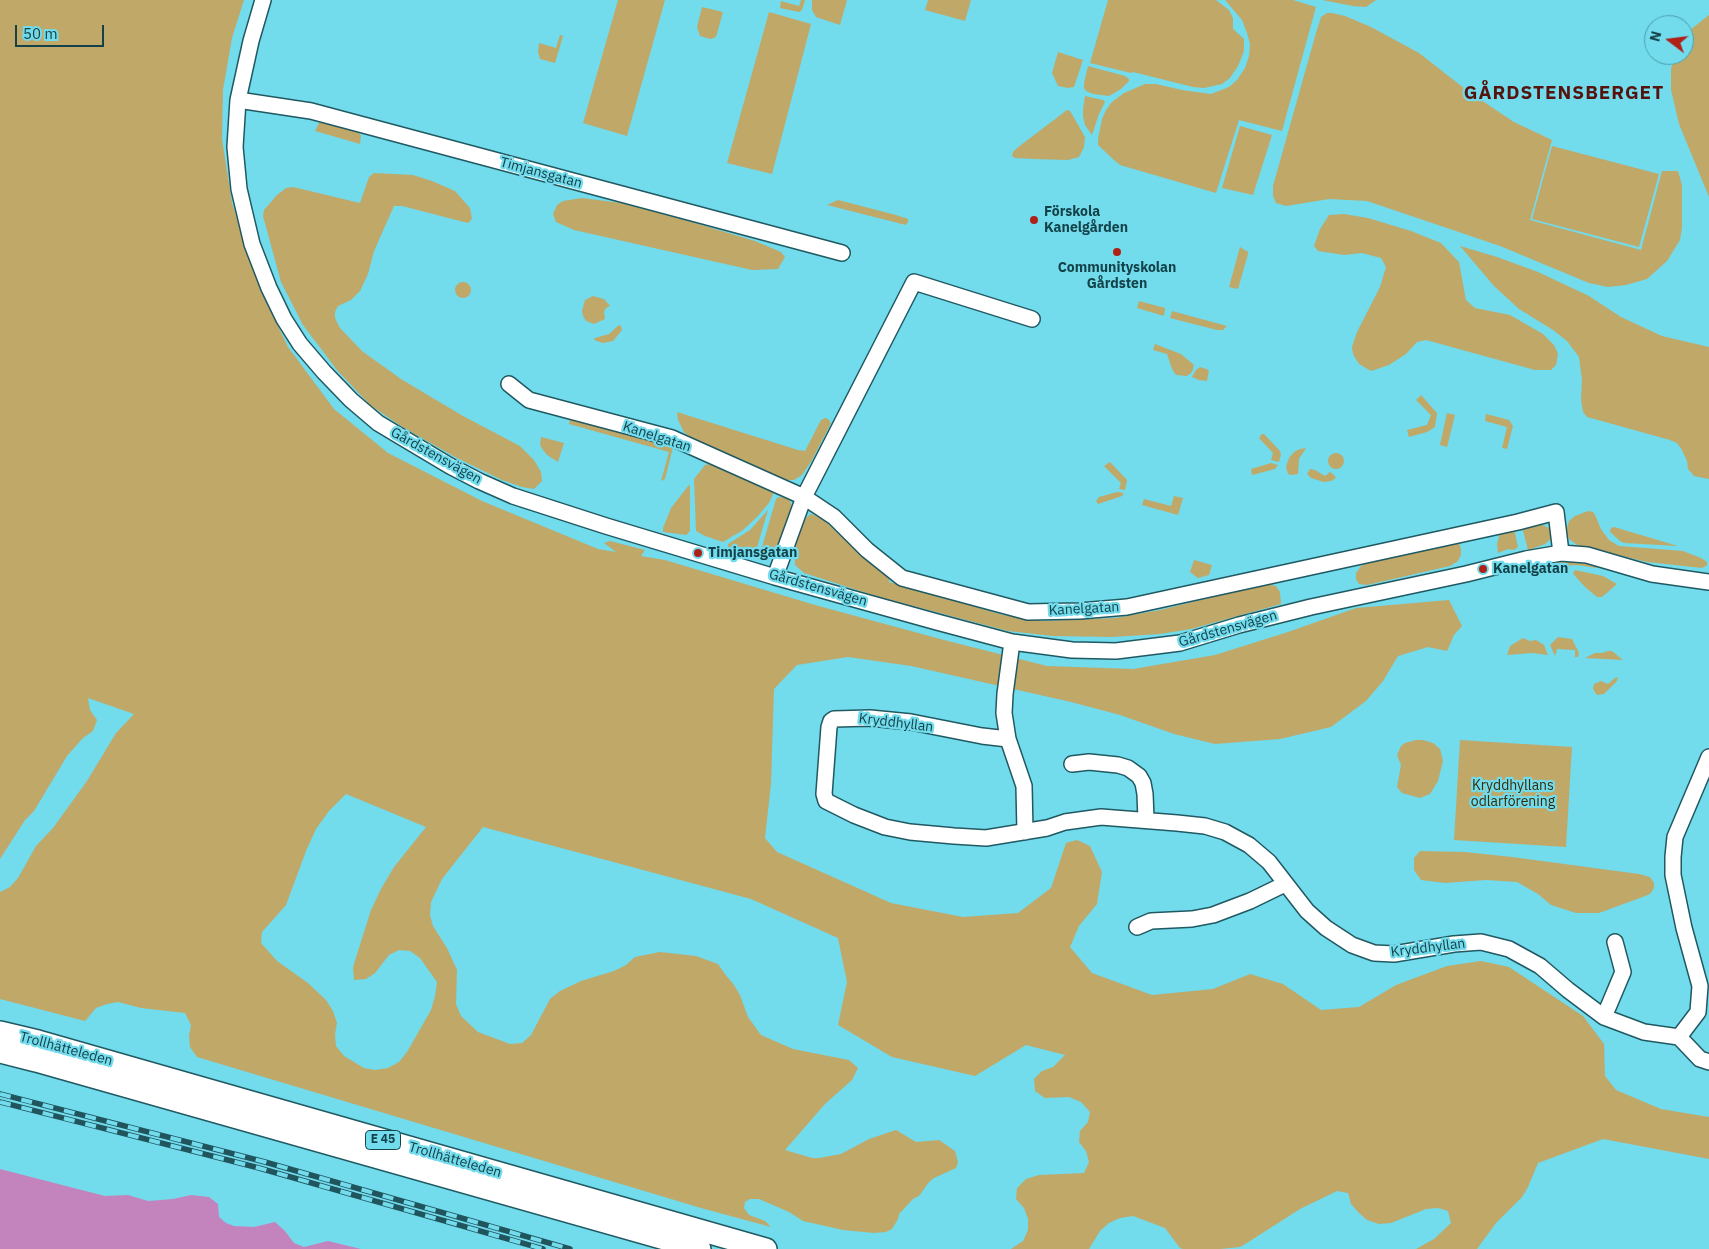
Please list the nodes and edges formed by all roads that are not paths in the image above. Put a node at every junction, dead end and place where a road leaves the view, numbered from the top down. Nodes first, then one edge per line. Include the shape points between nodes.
1 (263, 0) edge
2 (238, 100) junction
3 (842, 253) dead end
4 (1032, 319) dead end
5 (509, 384) dead end
6 (804, 497) junction
7 (1561, 553) junction
8 (775, 577) junction
9 (1709, 582) edge
10 (1012, 642) junction
11 (1008, 739) junction
12 (1709, 757) edge
13 (1072, 764) dead end
14 (1146, 819) junction
15 (1025, 832) junction
16 (1286, 884) junction
17 (1137, 927) dead end
18 (1615, 942) dead end
19 (1604, 1017) junction
20 (0, 1032) edge
21 (1679, 1037) junction
22 (0, 1052) edge
23 (1709, 1062) edge
24 (700, 1249) edge
25 (766, 1249) edge

1 - 2 street, Gårdstensvägen
2 - 3 street, Timjansgatan via 311,111
2 - 8 street, Gårdstensvägen via 235,148 239,188 257,258 284,319 300,344 350,400 399,437 513,496
4 - 6 street via 914,282
5 - 6 street, Kanelgatan via 529,400 672,438
6 - 7 street, Kanelgatan via 834,517 867,550 902,578 1028,612 1127,607 1556,512
6 - 8 street
7 - 9 street, Gårdstensvägen via 1587,555 1652,574
7 - 10 street, Gårdstensvägen via 1303,608 1156,647 1116,651 1072,650
8 - 10 street, Gårdstensvägen
10 - 11 street via 1004,713
11 - 15 street via 1024,786
11 - 15 street, Kryddhyllan via 903,721 834,719 829,727 824,794 826,802 854,815 910,832 986,838
12 - 21 street via 1675,837 1673,875 1700,986 1698,1012
13 - 14 street via 1118,765 1134,772 1143,783
14 - 15 street, Kryddhyllan via 1101,816
14 - 16 street, Kryddhyllan via 1226,832 1269,862
16 - 17 street via 1213,915 1152,921
16 - 19 street, Kryddhyllan via 1307,911 1352,945 1374,953 1394,954 1481,942 1509,949 1540,966
18 - 19 street via 1623,972
19 - 21 street, Kryddhyllan via 1644,1032
20 - 25 highway, Trollhätteleden / E 45
21 - 23 street via 1700,1059
22 - 24 highway, Trollhätteleden / E 45

